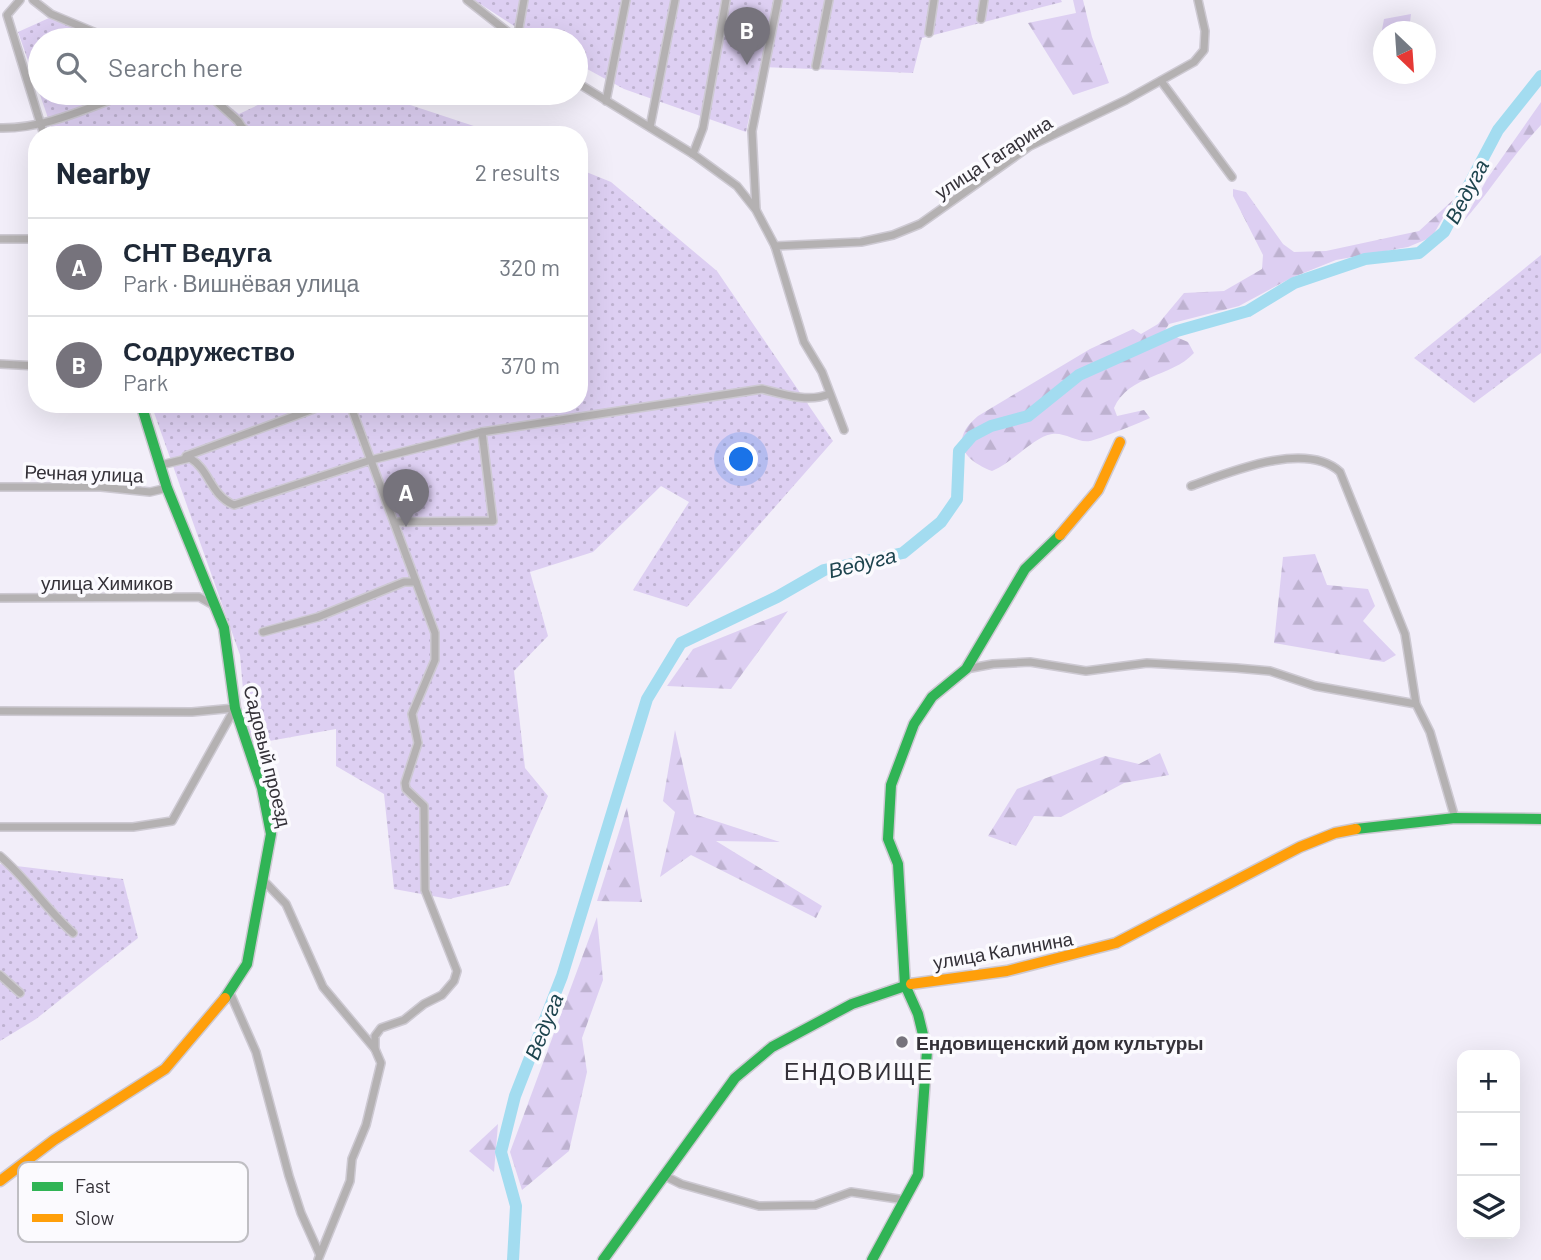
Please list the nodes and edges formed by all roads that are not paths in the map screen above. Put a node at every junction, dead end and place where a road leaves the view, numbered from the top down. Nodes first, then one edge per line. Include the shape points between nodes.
1 (20, 0) edge
2 (33, 0) edge
3 (467, 0) edge
4 (524, 0) edge
5 (626, 0) edge
6 (675, 0) edge
7 (726, 0) edge
8 (778, 0) edge
9 (829, 0) edge
10 (934, 0) edge
11 (984, 0) edge
12 (1198, 0) edge
13 (4, 15) edge
14 (981, 19) dead end
15 (83, 28) edge
16 (503, 28) edge
17 (520, 28) edge
18 (929, 33) dead end
19 (816, 66) dead end
20 (1161, 81) junction
21 (28, 88) edge
22 (588, 89) edge
23 (606, 100) junction
24 (33, 105) edge
25 (96, 105) edge
26 (219, 105) edge
27 (40, 125) junction
28 (35, 126) edge
29 (240, 126) edge
30 (28, 127) edge
31 (650, 127) junction
32 (0, 128) edge
33 (693, 154) junction
34 (1232, 177) dead end
35 (756, 210) junction
36 (0, 239) edge
37 (28, 239) edge
38 (775, 246) junction
39 (0, 364) edge
40 (28, 366) edge
41 (829, 394) junction
42 (144, 413) edge
43 (303, 413) edge
44 (354, 413) edge
45 (844, 430) dead end
46 (482, 432) junction
47 (1120, 442) dead end
48 (181, 458) junction
49 (371, 460) junction
50 (161, 465) junction
51 (1191, 486) dead end
52 (0, 487) edge
53 (167, 488) junction
54 (394, 522) junction
55 (416, 582) junction
56 (0, 598) edge
57 (212, 605) junction
58 (263, 632) dead end
59 (966, 669) junction
60 (1416, 704) junction
61 (235, 708) junction
62 (0, 711) edge
63 (1455, 818) junction
64 (1541, 819) edge
65 (0, 827) edge
66 (0, 856) edge
67 (263, 880) junction
68 (73, 933) dead end
69 (0, 975) edge
70 (905, 985) junction
71 (20, 993) dead end
72 (230, 993) junction
73 (376, 1049) junction
74 (26, 1162) edge
75 (18, 1168) edge
76 (663, 1175) junction
77 (0, 1181) edge
78 (906, 1200) junction
79 (319, 1256) edge
80 (603, 1260) edge
81 (872, 1260) edge

1 - 13 street
2 - 15 street via 51,15
3 - 16 street
4 - 17 street
5 - 23 street
6 - 31 street
7 - 33 street via 703,128
8 - 35 street via 752,131
9 - 19 street
10 - 18 street
11 - 14 street
12 - 20 street, улица Гагарина via 1204,50 1194,62
13 - 21 street
20 - 34 street
20 - 38 street, улица Гагарина via 1030,146 920,224 861,243
22 - 23 street
23 - 31 street
24 - 27 street
25 - 27 street
26 - 29 street
27 - 28 street
30 - 32 street
31 - 33 street
33 - 35 street via 737,186
35 - 38 street
36 - 37 street
38 - 41 street via 804,342
39 - 40 street
41 - 45 street
41 - 46 street via 821,398 787,396 762,388
42 - 50 street, Садовый проезд
43 - 48 street
44 - 49 street
46 - 49 street
46 - 54 street via 493,520
47 - 59 street via 1098,490 1025,569
48 - 49 street via 202,465 213,490 234,505
48 - 50 street
49 - 54 street
50 - 53 street, Садовый проезд
51 - 60 street via 1245,468 1300,457 1319,459 1340,472 1405,634
52 - 53 street, Речная улица via 150,492
53 - 57 street, Садовый проезд
54 - 55 street
55 - 58 street via 404,582 318,617
55 - 73 street via 436,645 435,660 412,714 418,743 405,789 424,806 425,890 457,971 442,995 404,1020 381,1028 375,1036
56 - 57 street, улица Химиков via 198,597
57 - 61 street, Садовый проезд via 224,628
59 - 60 street via 1030,662 1086,671 1147,663 1236,668 1270,671 1315,686
59 - 70 street via 932,698 914,724 891,785 888,839 898,864
60 - 63 street via 1430,732
61 - 62 street
61 - 65 street via 172,821 133,827
61 - 67 street, Садовый проезд via 262,788 271,834
63 - 64 street, улица Калинина
63 - 70 street, улица Калинина via 1381,824 1319,838 1116,943 1029,967
66 - 68 street via 46,910
67 - 72 street, Садовый проезд via 247,964
67 - 73 street via 286,904 323,987
69 - 71 street
70 - 76 street, улица Калинина via 811,1024 752,1061
70 - 78 street via 927,1051 918,1175
72 - 74 street, Садовый проезд via 164,1069
72 - 79 street via 256,1052 289,1176
73 - 79 street via 381,1063 366,1125 352,1159 342,1205
75 - 77 street, Садовый проезд
76 - 78 street via 759,1206 814,1205 851,1192
76 - 80 street, улица Калинина
78 - 81 street

